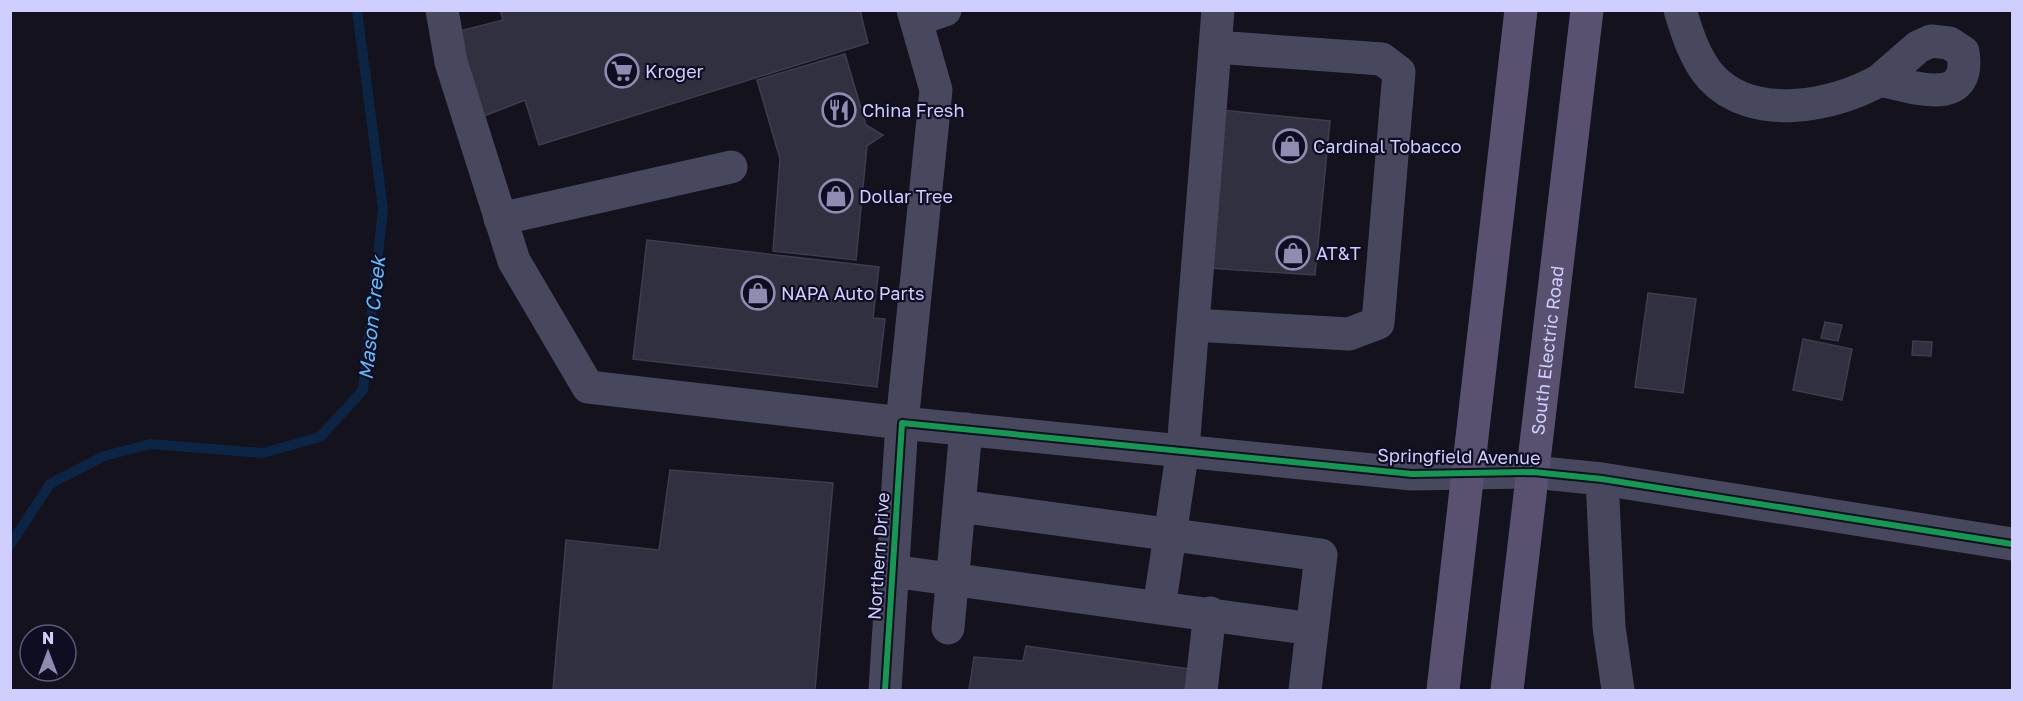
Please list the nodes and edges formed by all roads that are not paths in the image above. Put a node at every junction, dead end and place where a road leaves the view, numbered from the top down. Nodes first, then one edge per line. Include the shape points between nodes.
1 (442, 10) edge
2 (1218, 10) edge
3 (1521, 10) edge
4 (1587, 10) edge
5 (1680, 10) edge
6 (925, 14) edge
7 (1215, 47) junction
8 (1880, 80) dead end
9 (731, 167) dead end
10 (500, 219) junction
11 (1193, 325) junction
12 (902, 423) junction
13 (966, 429) junction
14 (1183, 449) junction
15 (1533, 472) junction
16 (1467, 473) junction
17 (1602, 479) junction
18 (959, 506) junction
19 (1170, 534) junction
20 (2013, 544) edge
21 (892, 571) junction
22 (952, 579) junction
23 (1159, 608) junction
24 (1210, 613) junction
25 (948, 628) dead end
26 (1312, 629) junction
27 (885, 690) edge
28 (1201, 690) edge
29 (1305, 690) edge
30 (1443, 690) edge
31 (1507, 690) edge
32 (1617, 690) edge

1 - 10 street via 451,62
2 - 7 street
3 - 16 main road
4 - 15 main road, South Electric Road
5 - 8 street via 1692,46 1711,77 1751,102 1793,105 1831,100
6 - 12 street, Northern Drive via 936,90
7 - 11 street
7 - 11 street via 1382,58 1399,72 1378,323 1349,334
9 - 10 street
10 - 12 street, Springfield Avenue via 514,261 588,387
11 - 14 street
12 - 13 street, Springfield Avenue
12 - 21 street, Northern Drive
13 - 14 street, Springfield Avenue
13 - 18 street
14 - 16 street, Springfield Avenue via 1412,474
14 - 19 street
15 - 16 street, Springfield Avenue
15 - 17 street, Springfield Avenue
15 - 31 main road, South Electric Road
16 - 30 main road
17 - 20 street, Springfield Avenue
17 - 32 street via 1609,627
18 - 19 street
18 - 22 street
19 - 23 street
19 - 26 street via 1322,555
21 - 22 street
21 - 27 street, Northern Drive
22 - 23 street
22 - 25 street
23 - 24 street
24 - 26 street
24 - 28 street
26 - 29 street

